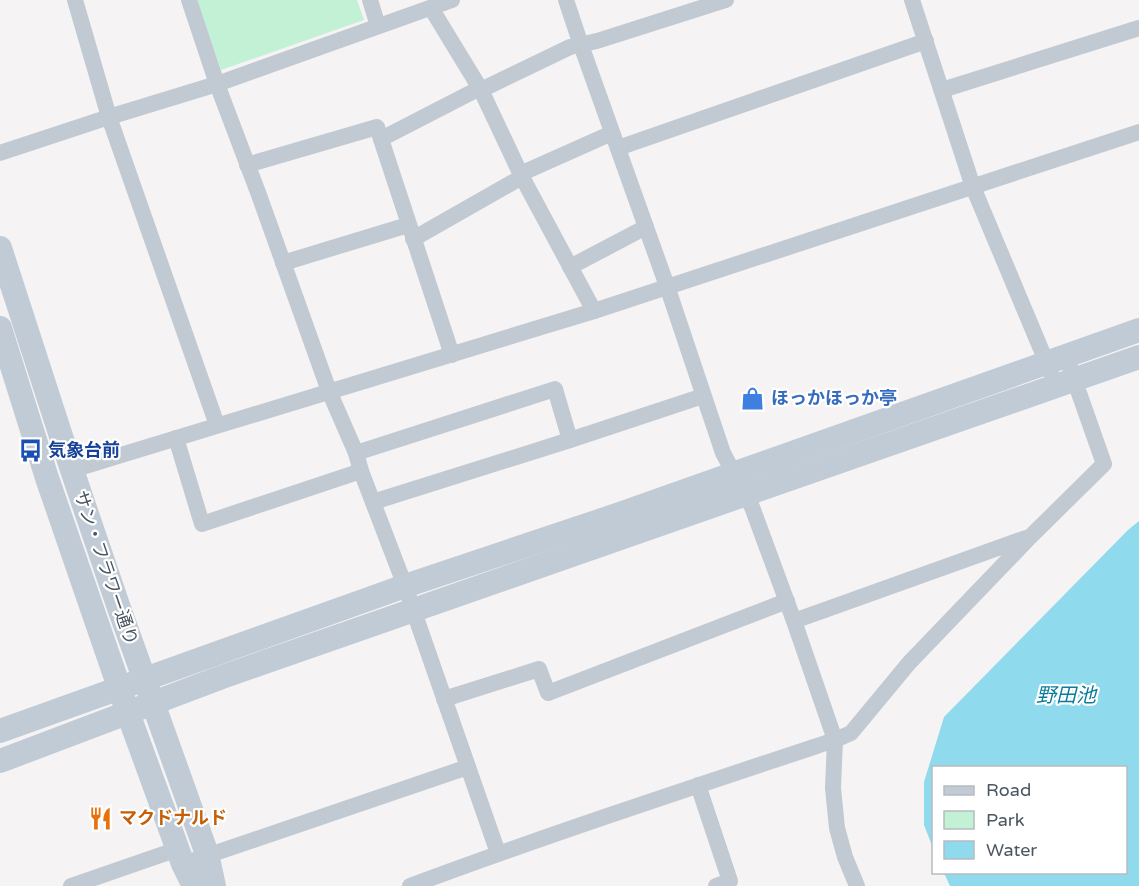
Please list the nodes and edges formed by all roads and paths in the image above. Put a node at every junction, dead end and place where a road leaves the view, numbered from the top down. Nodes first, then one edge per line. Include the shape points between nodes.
1 (75, 0) edge
2 (189, 0) edge
3 (370, 0) edge
4 (452, 0) edge
5 (566, 0) edge
6 (726, 0) edge
7 (912, 0) edge
8 (431, 8) junction
9 (378, 26) junction
10 (1139, 28) edge
11 (926, 41) junction
12 (581, 45) junction
13 (217, 84) junction
14 (480, 89) junction
15 (942, 90) junction
16 (109, 117) junction
17 (1139, 132) edge
18 (381, 139) junction
19 (615, 140) junction
20 (0, 153) edge
21 (247, 165) junction
22 (521, 175) junction
23 (973, 187) junction
24 (646, 227) junction
25 (411, 232) junction
26 (0, 248) edge
27 (283, 263) junction
28 (570, 267) junction
29 (667, 286) junction
30 (594, 311) junction
31 (0, 328) edge
32 (1139, 330) edge
33 (452, 355) junction
34 (1139, 357) edge
35 (1057, 359) junction
36 (6, 366) edge
37 (1065, 382) junction
38 (329, 391) junction
39 (703, 396) junction
40 (218, 425) junction
41 (176, 438) junction
42 (570, 440) junction
43 (356, 453) junction
44 (72, 470) junction
45 (361, 471) junction
46 (734, 474) junction
47 (746, 495) junction
48 (373, 502) junction
49 (1030, 537) junction
50 (405, 586) junction
51 (787, 602) junction
52 (413, 610) junction
53 (794, 621) junction
54 (145, 680) junction
55 (120, 689) junction
56 (444, 699) junction
57 (153, 702) junction
58 (128, 713) junction
59 (0, 731) edge
60 (835, 740) junction
61 (0, 761) edge
62 (468, 767) junction
63 (698, 785) junction
64 (498, 853) junction
65 (207, 854) junction
66 (180, 856) junction
67 (71, 886) edge
68 (194, 886) edge
69 (214, 886) edge
70 (410, 886) edge
71 (716, 886) edge
72 (857, 886) edge

1 - 16 street
2 - 13 street
3 - 9 street
4 - 8 street
5 - 12 street
6 - 12 street
7 - 11 street
8 - 9 street
8 - 14 street
9 - 13 street
10 - 15 street
11 - 15 street
11 - 19 street
12 - 14 street
12 - 19 street
13 - 16 street
13 - 21 street
14 - 18 street
14 - 22 street
15 - 23 street
16 - 20 street
16 - 40 street
17 - 23 street
18 - 21 street via 376,127
18 - 25 street
19 - 22 street
19 - 24 street
21 - 27 street
22 - 25 street
22 - 28 street
23 - 29 street
23 - 35 street
24 - 28 street
24 - 29 street
25 - 27 street
25 - 33 street
26 - 44 street, サン・フラワー通り
27 - 38 street
28 - 30 street
29 - 30 street
29 - 39 street
30 - 33 street
31 - 36 street, サン・フラワー通り
32 - 35 street
33 - 38 street
34 - 37 street
35 - 37 street
35 - 46 street
36 - 55 street, サン・フラワー通り
37 - 47 street
37 - 49 street via 1104,464
38 - 40 street
38 - 43 street
39 - 42 street
39 - 46 street
40 - 41 street
41 - 44 street
41 - 45 street via 202,524
42 - 43 street via 555,389
42 - 48 street
43 - 45 street
44 - 54 street, サン・フラワー通り
45 - 48 street
46 - 47 street
46 - 50 street
47 - 51 street
47 - 52 street
48 - 50 street
49 - 53 street
49 - 60 street via 909,663 852,733
50 - 52 street
50 - 54 street
51 - 53 street
51 - 56 street via 548,693 539,669
52 - 56 street
52 - 57 street
53 - 60 street
54 - 55 street
54 - 57 street, サン・フラワー通り
55 - 58 street, サン・フラワー通り
55 - 59 street
56 - 62 street
57 - 58 street
57 - 65 street, サン・フラワー通り
58 - 61 street
58 - 66 street, サン・フラワー通り
60 - 63 street
60 - 72 street via 833,788 837,828
62 - 64 street
62 - 65 street
63 - 64 street
63 - 71 street via 730,880
64 - 70 street
65 - 66 street
65 - 69 street, サン・フラワー通り
66 - 67 street
66 - 68 street, サン・フラワー通り

